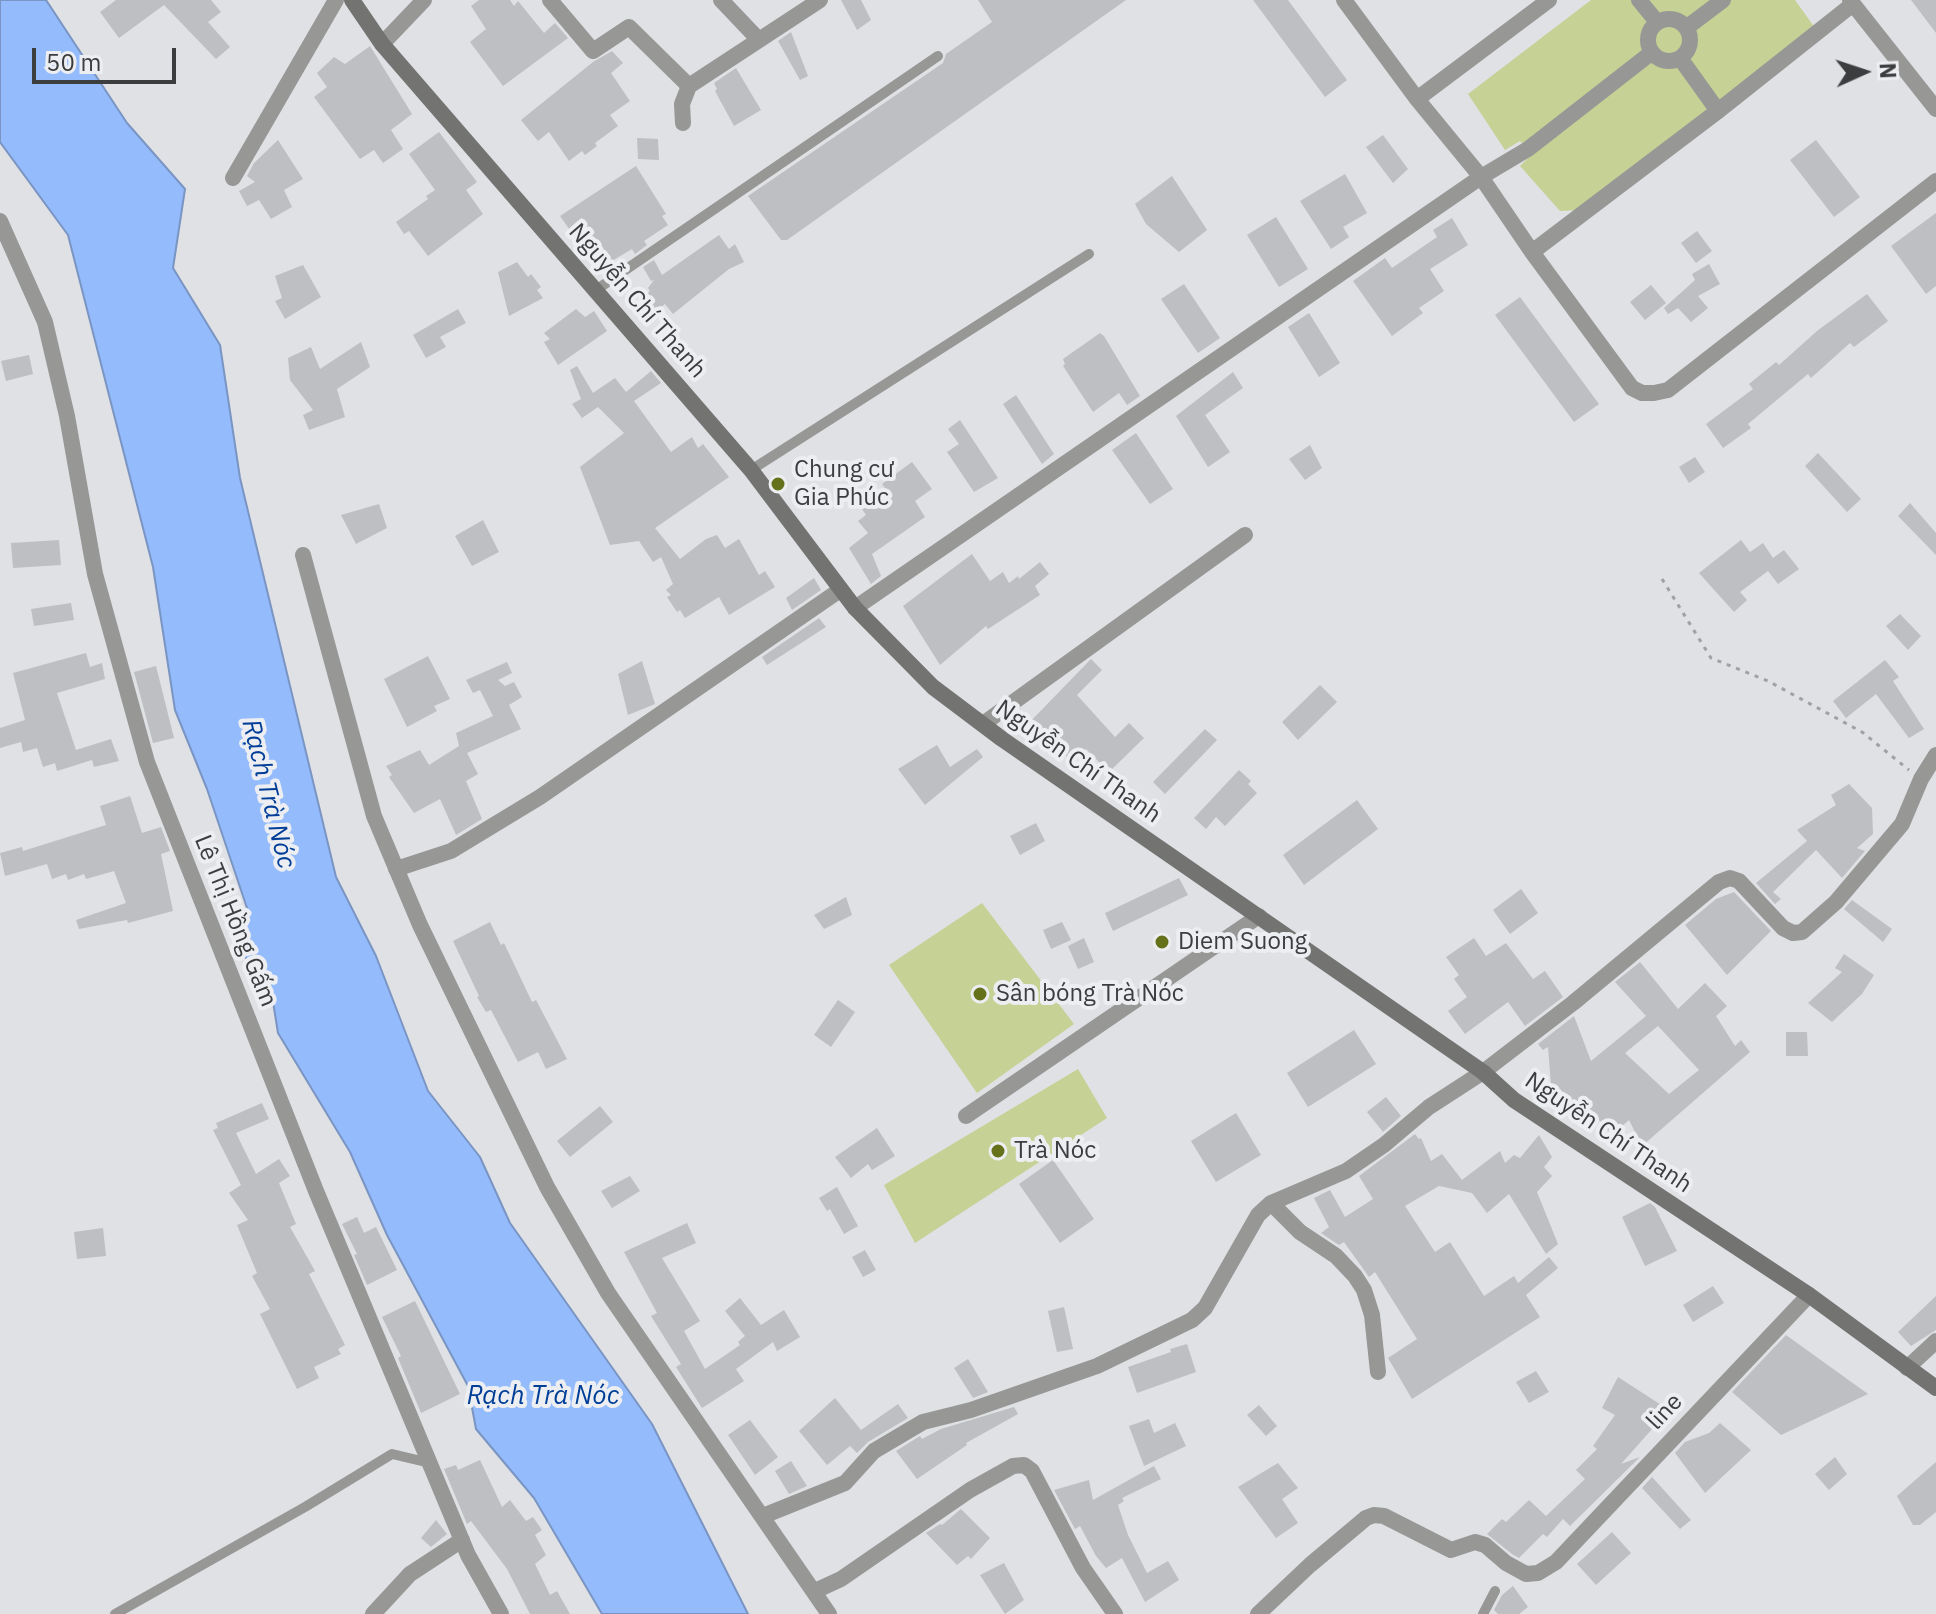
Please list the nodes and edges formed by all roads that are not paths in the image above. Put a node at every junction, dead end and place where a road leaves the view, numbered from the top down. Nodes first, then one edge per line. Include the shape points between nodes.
1 (336, 0) edge
2 (352, 0) edge
3 (424, 0) edge
4 (550, 0) edge
5 (721, 0) edge
6 (820, 0) edge
7 (1344, 0) edge
8 (1549, 0) edge
9 (1639, 0) edge
10 (1723, 0) edge
11 (1852, 2) edge
12 (1657, 22) junction
13 (1686, 28) junction
14 (759, 40) junction
15 (382, 44) junction
16 (1651, 53) junction
17 (938, 56) dead end
18 (1680, 58) junction
19 (689, 86) junction
20 (1417, 99) junction
21 (1936, 109) edge
22 (1718, 111) junction
23 (683, 123) dead end
24 (1481, 177) junction
25 (233, 178) dead end
26 (1936, 181) edge
27 (0, 221) edge
28 (1532, 252) junction
29 (1089, 254) dead end
30 (596, 290) junction
31 (751, 470) junction
32 (1245, 535) dead end
33 (303, 555) dead end
34 (840, 590) junction
35 (855, 608) junction
36 (983, 724) junction
37 (1936, 755) edge
38 (396, 869) junction
39 (1259, 916) junction
40 (1483, 1072) junction
41 (966, 1116) dead end
42 (1271, 1203) junction
43 (1809, 1295) junction
44 (1936, 1341) edge
45 (1907, 1368) junction
46 (1378, 1372) dead end
47 (1936, 1388) edge
48 (430, 1463) junction
49 (763, 1516) junction
50 (462, 1540) junction
51 (815, 1591) junction
52 (1495, 1591) dead end
53 (115, 1614) edge
54 (373, 1614) edge
55 (501, 1614) edge
56 (829, 1614) edge
57 (1115, 1614) edge
58 (1258, 1614) edge
59 (1483, 1614) edge

1 - 25 street
2 - 15 main road, Nguyễn Chí Thanh
3 - 15 street
4 - 19 street via 593,51 629,27
5 - 14 street
6 - 14 street
7 - 20 street
8 - 20 street
9 - 12 street
10 - 13 street
11 - 21 street
11 - 22 street
12 - 13 street via 1669,19
12 - 16 street via 1647,40
13 - 18 street via 1689,48
14 - 19 street
15 - 30 main road, Nguyễn Chí Thanh
16 - 18 street via 1668,62
16 - 24 street via 1528,149
17 - 30 lane
18 - 22 street
19 - 23 street via 682,104
20 - 24 street
22 - 28 street
24 - 28 street
24 - 35 street
26 - 28 street via 1668,390 1654,393 1632,388
27 - 48 street, Lê Thị Hồng Gấm via 45,322 95,574 147,762
29 - 31 lane
30 - 31 main road, Nguyễn Chí Thanh
31 - 34 main road, Nguyễn Chí Thanh
32 - 36 street
33 - 38 street via 374,816
34 - 35 main road, Nguyễn Chí Thanh
34 - 38 street via 540,797 451,851
35 - 36 main road, Nguyễn Chí Thanh via 933,687
36 - 39 main road, Nguyễn Chí Thanh
37 - 40 street via 1902,824 1836,902 1802,932 1783,928 1739,881 1719,882
38 - 49 street via 547,1187 608,1293
39 - 40 main road, Nguyễn Chí Thanh
39 - 41 street
40 - 42 street via 1346,1171
40 - 43 main road, Nguyễn Chí Thanh via 1514,1100
42 - 46 street via 1300,1232 1336,1256 1364,1290
42 - 49 street via 1258,1215 1205,1308 1192,1320 1097,1366 923,1422 874,1451 845,1483
43 - 45 main road, Nguyễn Chí Thanh
43 - 58 street, line via 1556,1562 1538,1573 1526,1574 1485,1545 1475,1542 1451,1550 1374,1515
44 - 45 street
45 - 47 main road, Nguyễn Chí Thanh
48 - 50 street, Lê Thị Hồng Gấm
48 - 53 lane via 392,1454
49 - 51 street
50 - 54 street via 410,1574
50 - 55 street, Lê Thị Hồng Gấm
51 - 56 street
51 - 57 street via 841,1579 970,1490 1024,1465
52 - 59 lane

